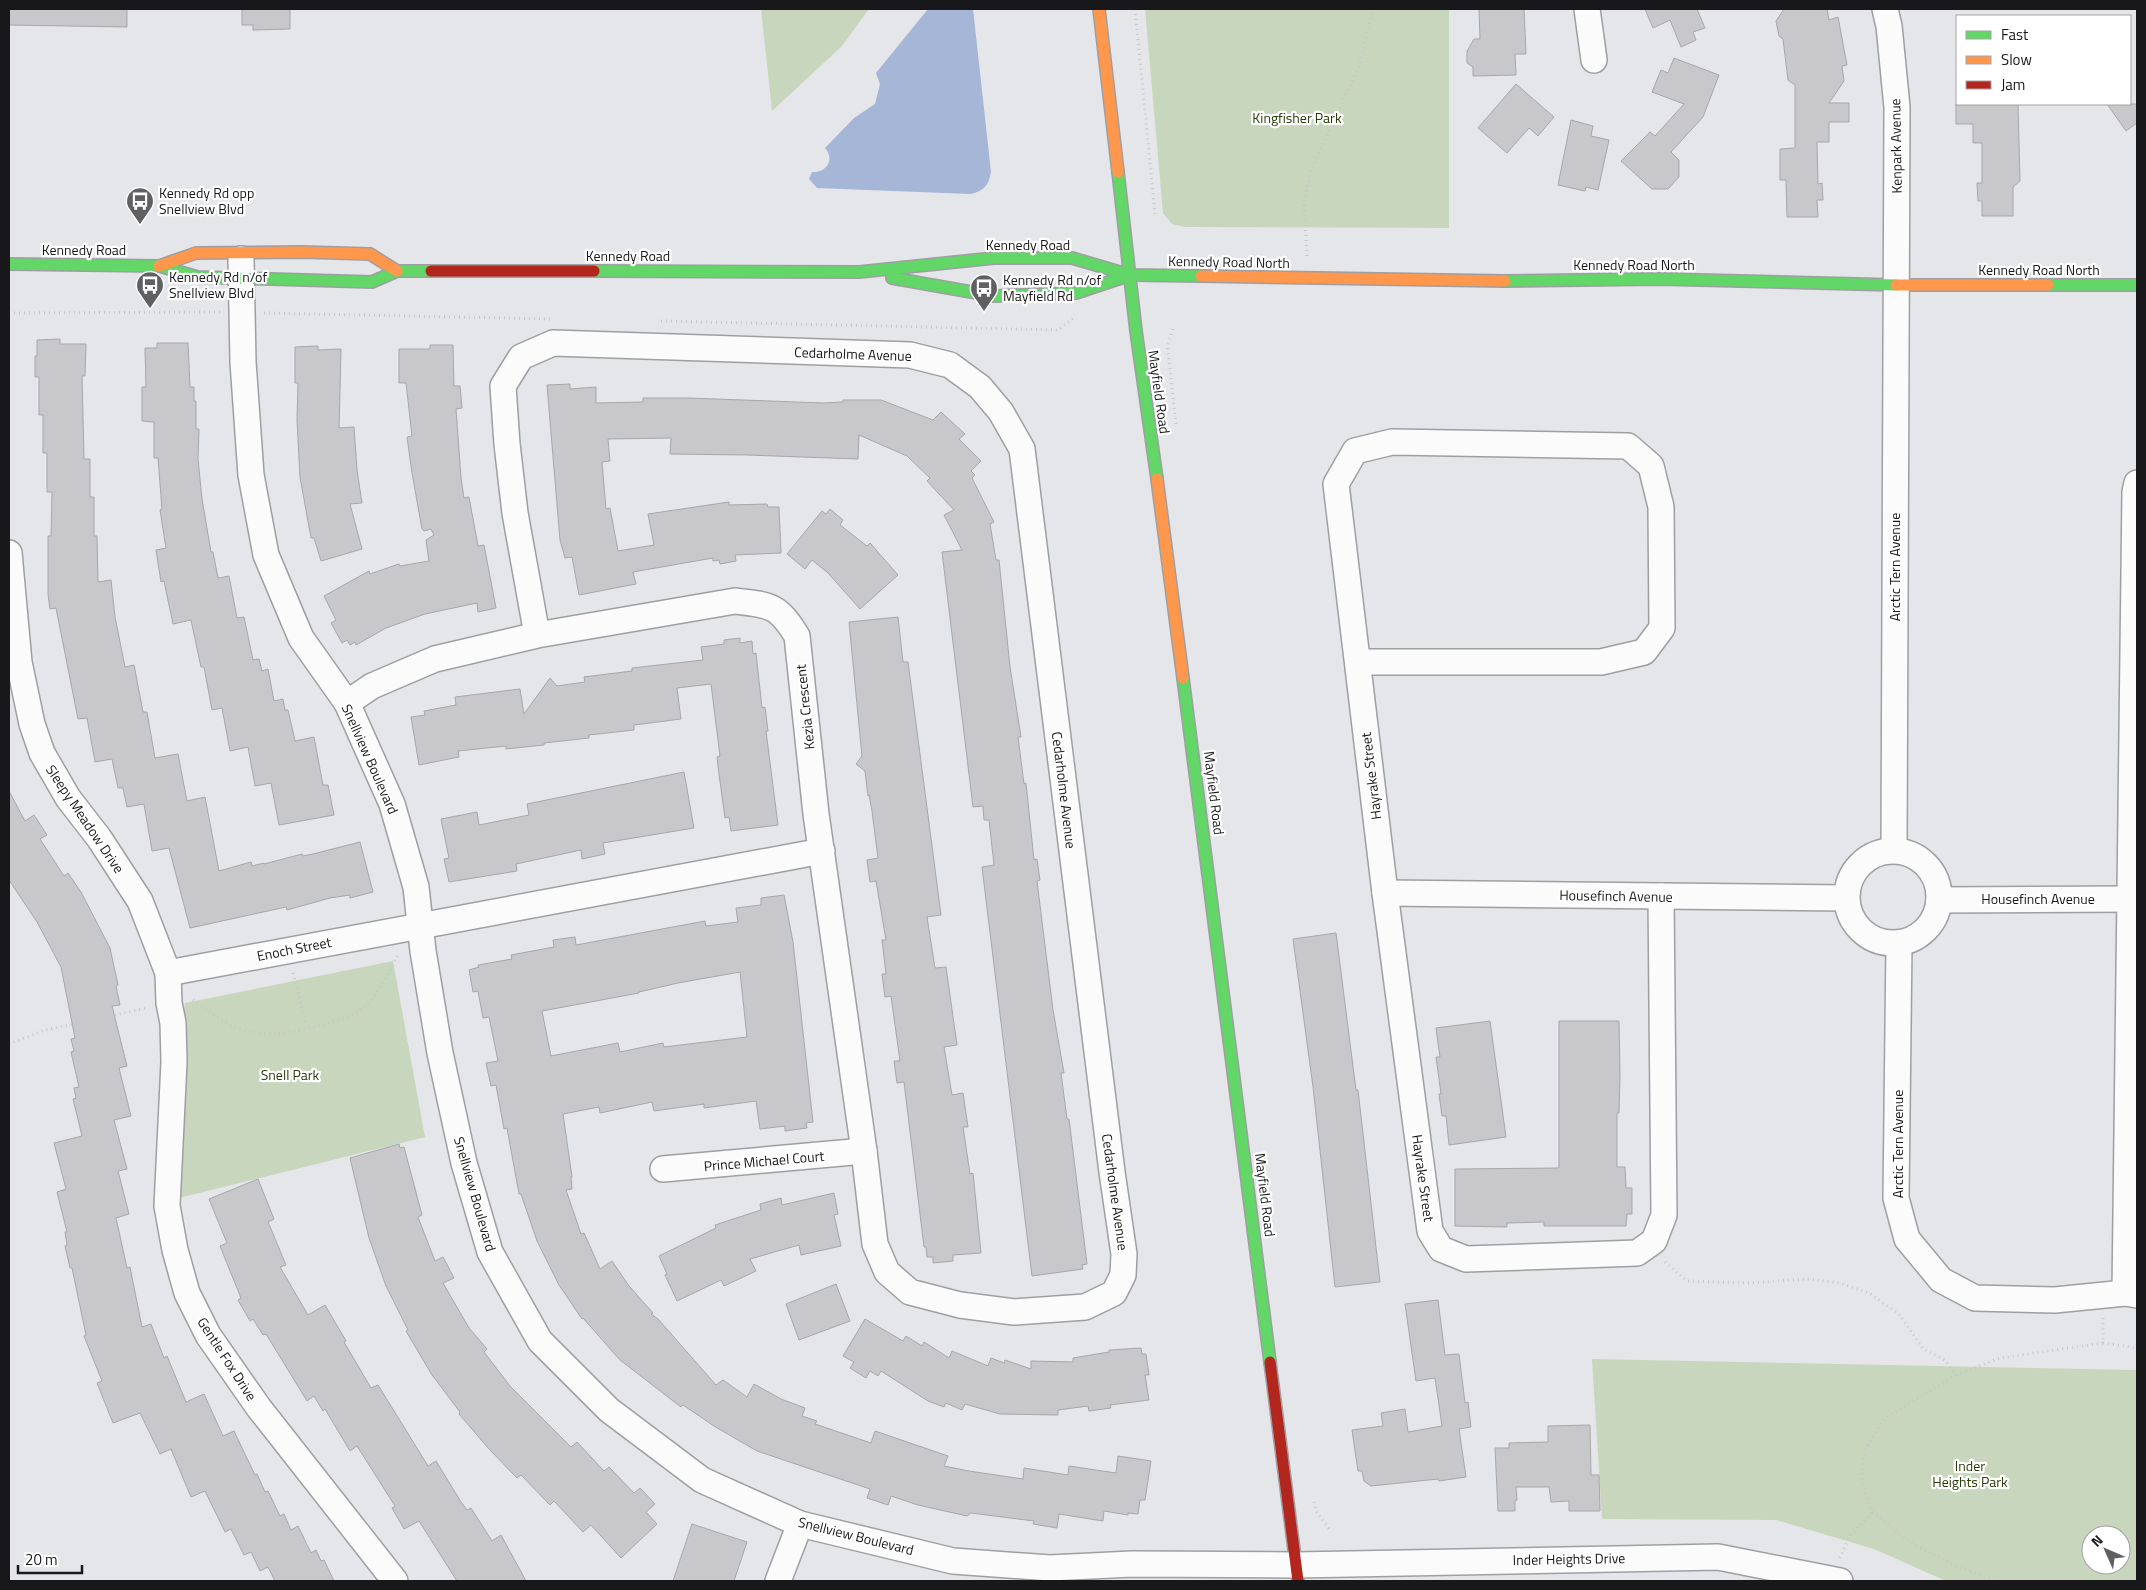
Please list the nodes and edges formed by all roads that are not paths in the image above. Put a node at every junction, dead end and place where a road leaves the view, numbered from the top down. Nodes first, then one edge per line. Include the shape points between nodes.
1 (1099, 9) edge
2 (1587, 9) edge
3 (1885, 9) edge
4 (1594, 60) dead end
5 (241, 253) junction
6 (9, 264) edge
7 (159, 266) junction
8 (397, 271) junction
9 (858, 272) junction
10 (1130, 275) junction
11 (241, 278) junction
12 (1897, 285) junction
13 (2137, 285) edge
14 (2137, 483) edge
15 (9, 552) edge
16 (11, 600) edge
17 (537, 635) junction
18 (1358, 662) junction
19 (346, 704) junction
20 (1894, 850) junction
21 (822, 851) junction
22 (1385, 893) junction
23 (1661, 896) junction
24 (1846, 898) junction
25 (2133, 899) edge
26 (1939, 900) junction
27 (420, 925) junction
28 (1899, 943) junction
29 (168, 973) junction
30 (864, 1151) junction
31 (663, 1169) dead end
32 (2122, 1294) edge
33 (800, 1524) junction
34 (1297, 1573) edge
35 (1050, 1575) edge
36 (1834, 1580) edge
37 (396, 1581) edge
38 (778, 1581) edge

1 - 10 main road, Mayfield Road
2 - 4 street
3 - 12 street, Kenpark Avenue via 1897,107
5 - 7 main road, Kennedy Road via 196,253
5 - 8 main road, Kennedy Road via 370,254
5 - 11 street, Snellview Boulevard
6 - 7 main road, Kennedy Road
7 - 11 main road, Kennedy Road via 198,277
8 - 9 main road, Kennedy Road
8 - 11 main road, Kennedy Road via 372,282
9 - 10 main road, Kennedy Road via 994,258 1072,258
9 - 10 main road, Kennedy Road via 994,296 1076,293
10 - 12 main road, Kennedy Road North via 1456,281 1659,279
10 - 34 main road, Mayfield Road via 1194,752
11 - 19 street, Snellview Boulevard via 251,474 266,555 301,638
12 - 13 main road, Kennedy Road North
12 - 20 street, Arctic Tern Avenue
14 - 25 street
15 - 16 street, Sleepy Meadow Drive
16 - 29 street, Sleepy Meadow Drive via 19,662 32,724 42,753 68,798 109,852 140,901
17 - 19 street, Kezia Crescent via 435,659 372,686
17 - 21 street, Kezia Crescent via 736,600 768,605 785,616 797,636
17 - 30 street, Cedarholme Avenue via 515,513 503,386 521,357 553,343 910,355 950,365 980,387 1001,412 1022,449 1124,1254 1123,1275 1114,1293 1085,1307 1014,1312 960,1305 910,1292 887,1272 875,1244
18 - 18 street, Hayrake Street via 1336,484 1355,450 1392,442 1628,446 1651,466 1661,507 1662,628 1644,652 1601,662
18 - 22 street, Hayrake Street
19 - 27 street, Snellview Boulevard via 392,804 416,887
20 - 24 street via 1879,852 1855,870 1848,883
20 - 26 street via 1922,860 1932,871 1938,884
21 - 27 street
21 - 30 street, Cedarholme Avenue
22 - 23 street, Housefinch Avenue
22 - 23 street, Hayrake Street via 1430,1231 1441,1249 1466,1259 1637,1253 1654,1241 1664,1215
23 - 24 street, Housefinch Avenue
24 - 28 street via 1849,913 1857,927 1884,943
25 - 26 street, Housefinch Avenue
25 - 32 street
26 - 28 street via 1936,916 1927,929
27 - 29 street, Enoch Street
27 - 33 street, Snellview Boulevard via 440,1053 464,1163 490,1252 540,1341 609,1410 702,1480
28 - 32 street, Arctic Tern Avenue via 1896,1198 1907,1239 1941,1280 1975,1298 2055,1300
29 - 37 street, Gentle Fox Drive via 174,1062 167,1206 187,1294 208,1335 254,1401
30 - 31 street, Prince Michael Court
33 - 35 street, Snellview Boulevard via 954,1561
33 - 38 street
34 - 35 street, Snellview Boulevard via 1132,1564
34 - 36 street, Inder Heights Drive via 1718,1557

